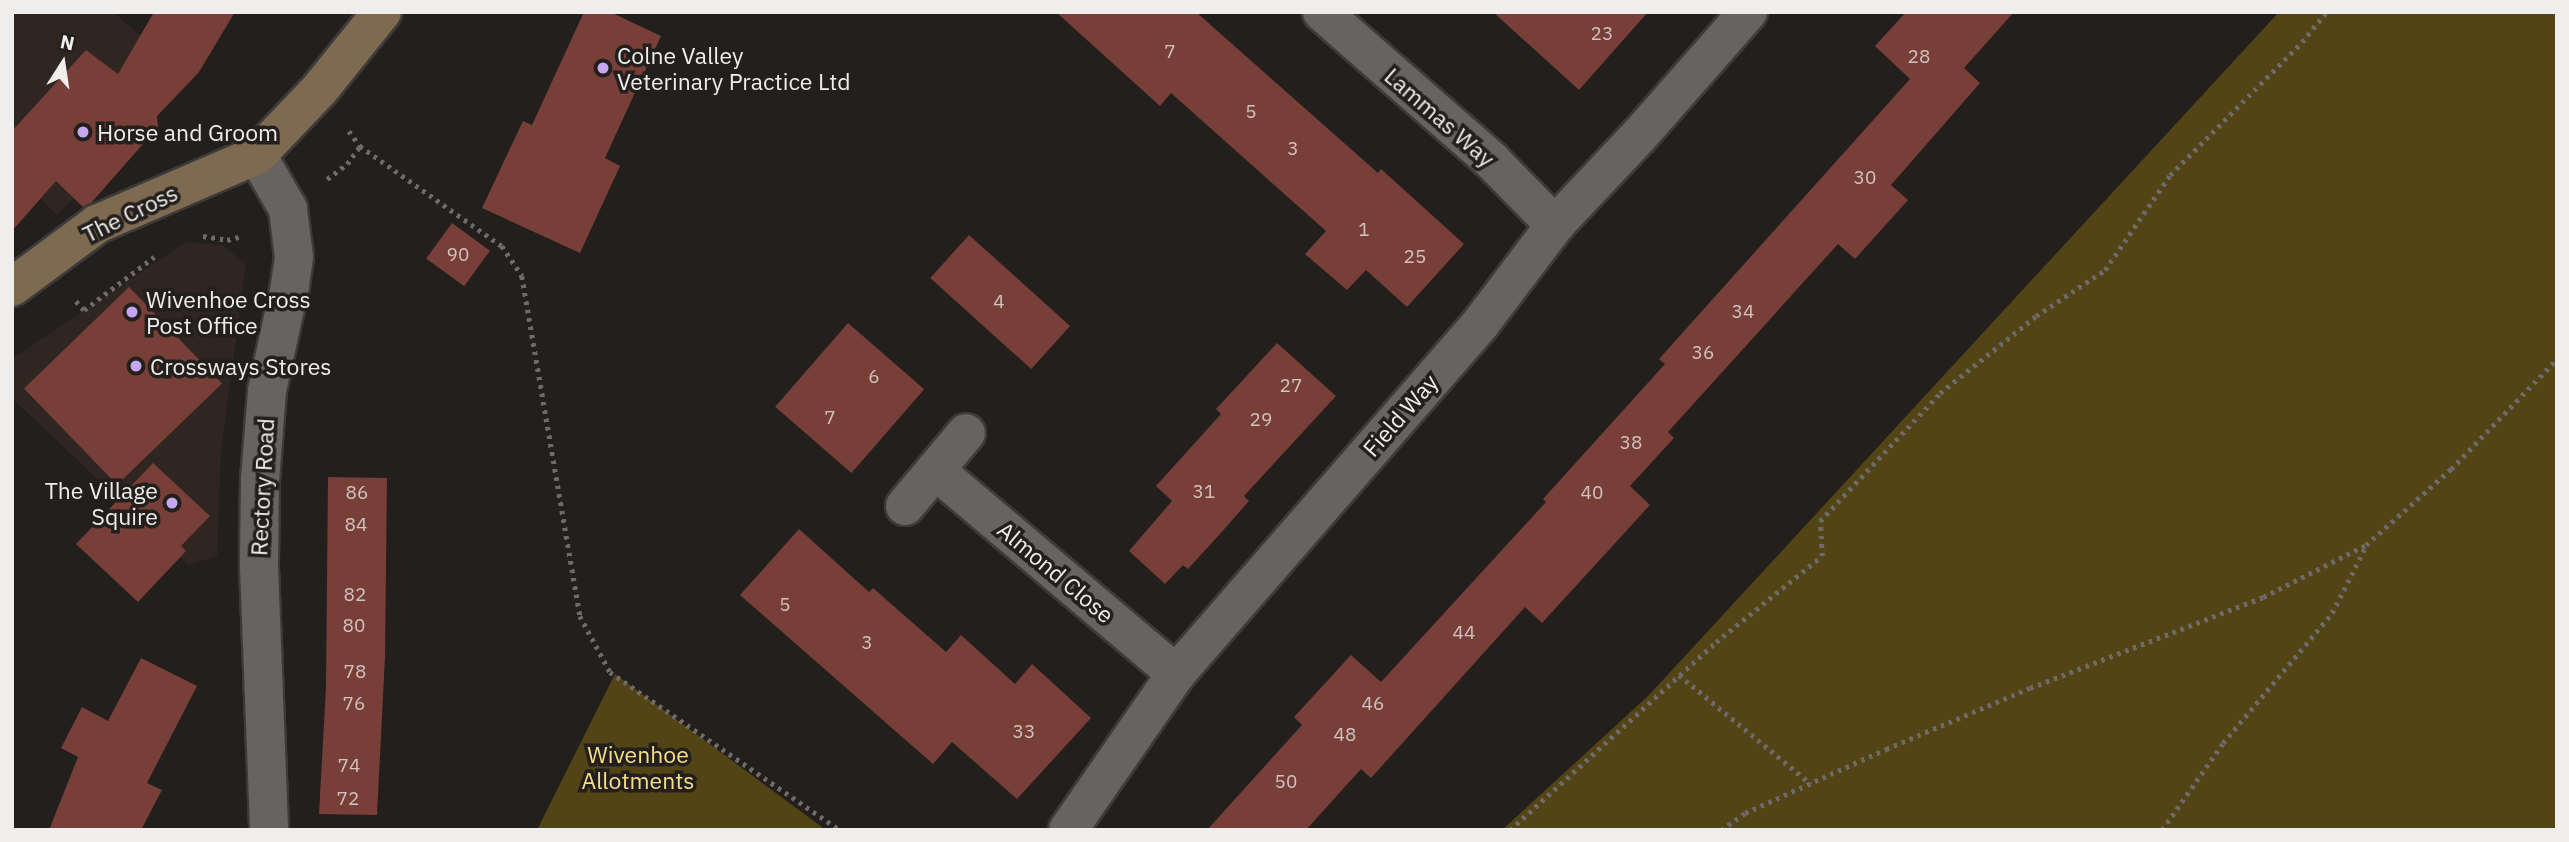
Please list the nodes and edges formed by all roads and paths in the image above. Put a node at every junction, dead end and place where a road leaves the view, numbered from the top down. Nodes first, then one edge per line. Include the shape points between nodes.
1 (382, 12) edge
2 (1322, 12) edge
3 (1748, 12) edge
4 (2326, 12) edge
5 (320, 89) junction
6 (257, 155) junction
7 (288, 209) junction
8 (1555, 225) junction
9 (191, 238) dead end
10 (157, 255) dead end
11 (26, 275) edge
12 (2557, 359) edge
13 (966, 433) dead end
14 (935, 470) junction
15 (905, 506) dead end
16 (2366, 545) junction
17 (1176, 674) junction
18 (1679, 675) junction
19 (1811, 784) junction
20 (270, 830) edge
21 (840, 830) edge
22 (1068, 830) edge
23 (1510, 830) edge
24 (1721, 830) edge
25 (2162, 830) edge

1 - 5 main road
2 - 8 street, Lammas Way via 1492,161
3 - 8 street, Field Way
4 - 18 path via 2170,175 2105,270 2036,316 1940,393 1820,521 1822,556
5 - 6 main road
5 - 21 path via 360,146 502,246 522,276 580,616 610,671
6 - 7 street, Rectory Road
6 - 11 main road, The Cross via 97,224
7 - 9 path via 243,236
7 - 20 street, Rectory Road via 292,276 267,391 260,479 259,567
8 - 17 street, Field Way via 1480,323
10 - 11 path via 84,310
12 - 16 path via 2451,469
13 - 14 street
14 - 15 street
14 - 17 street, Almond Close
16 - 19 path via 2263,597 2030,688
16 - 25 path via 2332,613 2223,743
17 - 22 street, Field Way
18 - 19 path
18 - 23 path
19 - 24 path via 1745,813

